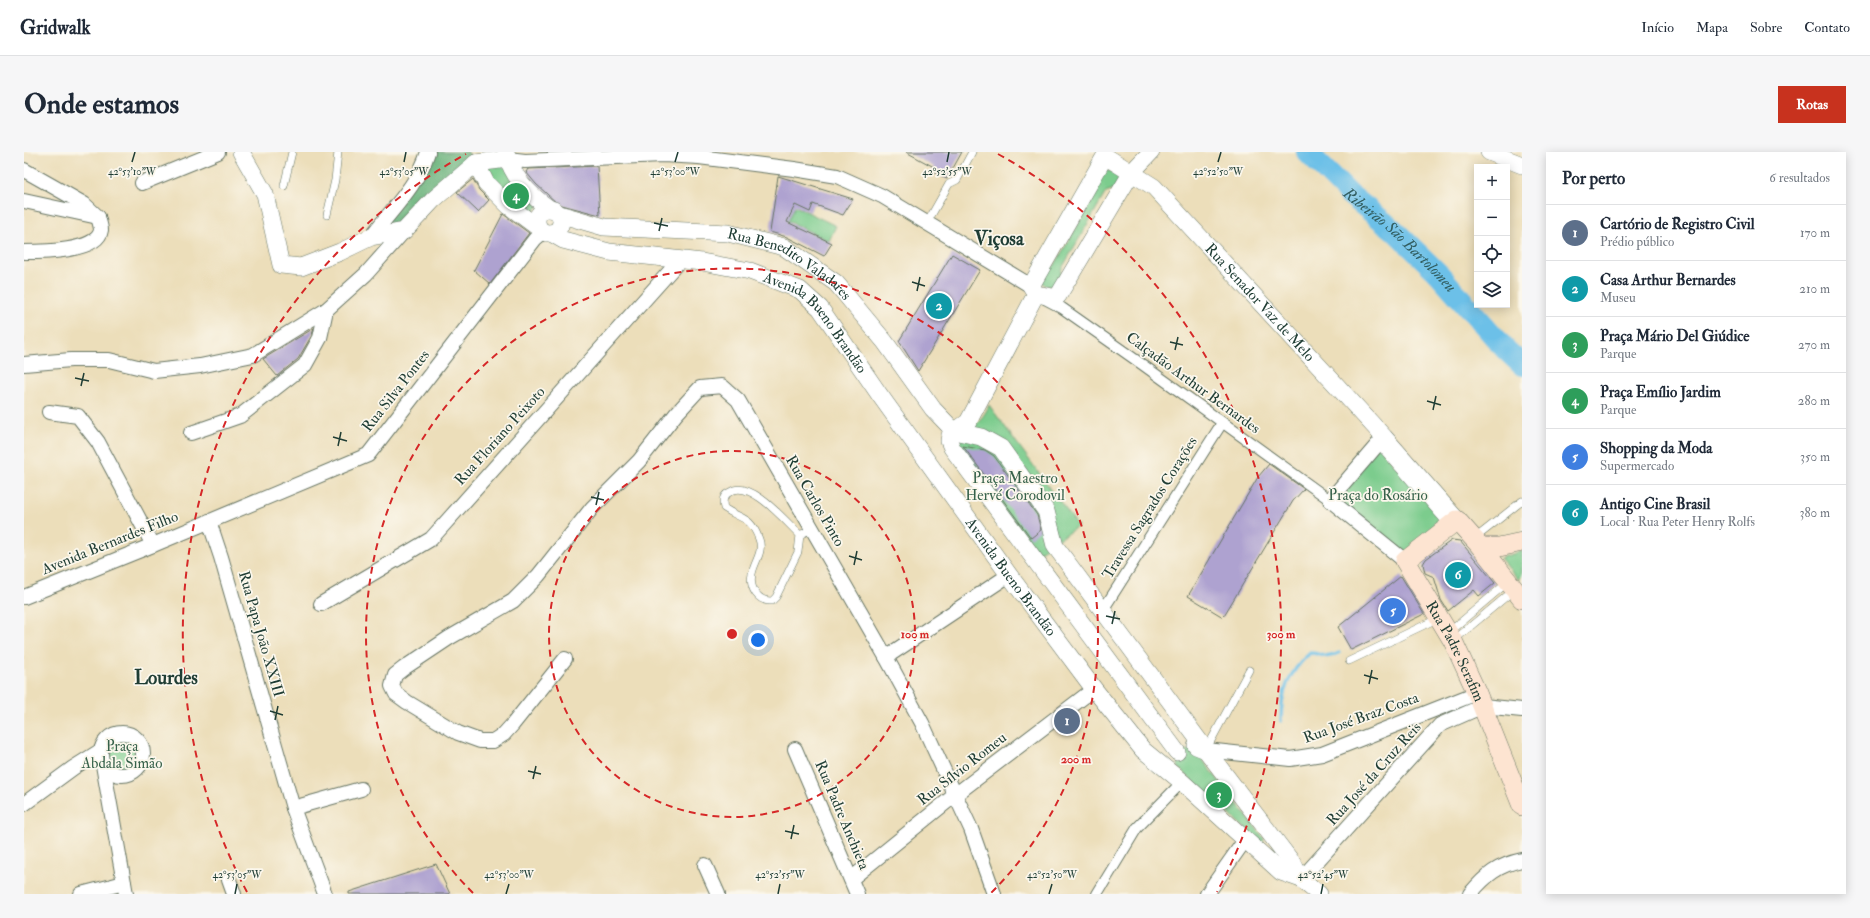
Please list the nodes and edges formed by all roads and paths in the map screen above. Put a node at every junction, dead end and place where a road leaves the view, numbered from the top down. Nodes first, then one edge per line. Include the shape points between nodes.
1 (218, 152) edge
2 (241, 152) edge
3 (292, 152) edge
4 (338, 152) edge
5 (428, 152) edge
6 (972, 152) edge
7 (1151, 152) edge
8 (1489, 152) edge
9 (663, 154) edge
10 (1102, 154) edge
11 (507, 156) edge
12 (473, 158) edge
13 (1522, 165) edge
14 (24, 170) edge
15 (1132, 172) junction
16 (142, 183) dead end
17 (284, 186) dead end
18 (24, 202) edge
19 (554, 211) junction
20 (327, 215) dead end
21 (98, 217) junction
22 (927, 223) junction
23 (545, 231) junction
24 (404, 232) junction
25 (371, 237) junction
26 (24, 252) edge
27 (680, 260) junction
28 (1033, 290) junction
29 (326, 310) junction
30 (24, 364) edge
31 (49, 412) dead end
32 (1222, 423) junction
33 (954, 431) junction
34 (191, 433) dead end
35 (1380, 440) junction
36 (1330, 500) junction
37 (1522, 501) edge
38 (209, 520) junction
39 (1453, 523) junction
40 (806, 532) junction
41 (1522, 542) edge
42 (1477, 543) junction
43 (153, 545) junction
44 (1405, 561) junction
45 (1010, 575) junction
46 (1515, 590) edge
47 (24, 597) edge
48 (321, 604) dead end
49 (1103, 610) junction
50 (1447, 630) junction
51 (886, 657) junction
52 (565, 659) dead end
53 (1349, 661) dead end
54 (1249, 670) dead end
55 (1094, 689) junction
56 (1480, 699) junction
57 (1522, 710) edge
58 (795, 749) dead end
59 (1206, 750) junction
60 (100, 751) junction
61 (1177, 752) junction
62 (103, 765) junction
63 (1179, 780) junction
64 (361, 789) dead end
65 (955, 795) junction
66 (24, 804) edge
67 (1522, 806) edge
68 (293, 808) junction
69 (1270, 835) junction
70 (1249, 844) junction
71 (1522, 860) edge
72 (706, 865) dead end
73 (851, 879) junction
74 (1301, 879) junction
75 (229, 880) dead end
76 (125, 888) edge
77 (81, 894) edge
78 (234, 894) edge
79 (325, 894) edge
80 (718, 894) edge
81 (857, 894) edge
82 (994, 894) edge
83 (1097, 894) edge
84 (1207, 894) edge
85 (1319, 894) edge
86 (1470, 894) edge

1 - 16 street
2 - 25 street via 265,194 281,265 301,267
3 - 17 lane
4 - 20 lane
5 - 25 street via 424,164 407,192
6 - 22 lane via 958,180 949,184
7 - 15 street
8 - 13 street
9 - 11 street via 525,161
9 - 22 street via 837,176 882,196
10 - 15 street, Rua Senador Vaz de Melo
10 - 28 street
11 - 12 street
11 - 19 street, Rua Benedito Valadares via 522,185
12 - 23 street, Avenida Bueno Brandão via 486,183 509,206
12 - 24 street
14 - 21 street via 84,204
15 - 28 street via 1058,296
15 - 35 street, Rua Senador Vaz de Melo via 1154,187
18 - 21 street
19 - 23 street via 561,218 561,225 558,229
19 - 33 street, Rua Benedito Valadares via 604,227 728,233 784,247 836,283 885,342 933,409
21 - 26 street via 101,230 96,239 82,246 60,251
22 - 28 street
23 - 27 street, Avenida Bueno Brandão via 563,240 609,252
23 - 38 street, Rua Silva Pontes via 535,239 368,455
24 - 25 street
24 - 29 street via 366,274
27 - 45 street, Avenida Bueno Brandão via 750,271 800,290 820,308
27 - 48 street, Rua Floriano Peixoto via 430,539
28 - 32 street, Calçadão Arthur Bernardes
28 - 33 street via 968,422
29 - 30 street via 253,355 200,366 154,371 109,360
29 - 34 street via 320,338 305,365 240,416
31 - 43 street via 78,416 98,442
32 - 36 street, Calçadão Arthur Bernardes
32 - 49 street, Travessa Sagrados Corações
33 - 49 street via 981,437 1001,448 1046,511 1055,546
33 - 61 street via 949,441 952,448
35 - 36 street
35 - 39 street, Rua Senador Vaz de Melo
36 - 44 street
37 - 42 lane
38 - 43 street, Avenida Bernardes Filho
38 - 68 street, Rua Papa João XXIII
39 - 42 main road
39 - 44 main road
40 - 40 lane via 756,494 744,489 733,489 726,494 724,508 747,519 760,541 759,554 751,575 756,595 765,602 776,597
40 - 51 street, Rua Carlos Pinto
40 - 52 street, Rua Carlos Pinto via 738,400 722,386 700,388 639,461 592,508 538,576 513,601 449,638 395,675 392,686 396,694 407,702 458,733 480,741 493,740 504,734 513,724
41 - 42 main road via 1499,547
42 - 46 main road
43 - 47 street, Avenida Bernardes Filho
44 - 50 main road, Rua Padre Serafim
45 - 51 street
45 - 55 street, Avenida Bueno Brandão
46 - 50 lane
49 - 59 street
50 - 53 lane
50 - 56 main road, Rua Padre Serafim
51 - 65 street, Rua Carlos Pinto via 922,724
54 - 59 lane
55 - 63 street, Avenida Bueno Brandão via 1143,750
55 - 65 street, Rua Sílvio Romeu
56 - 57 street
56 - 59 street, Rua José Braz Costa via 1322,754 1290,759
56 - 67 main road, Rua Padre Serafim
56 - 74 street, Rua José da Cruz Reis via 1440,725
58 - 73 street, Rua Padre Anchieta
59 - 61 street via 1194,745
59 - 69 street
60 - 62 street
60 - 62 street via 108,738 121,733 135,738 143,750 140,764 130,774 115,774
60 - 66 street
61 - 63 street via 1172,765
62 - 76 street
63 - 70 street, Avenida Bueno Brandão
63 - 83 street via 1137,828
64 - 68 street
65 - 73 street, Rua Sílvio Romeu
65 - 82 street, Rua Carlos Pinto via 971,829
68 - 79 street, Rua Papa João XXIII
69 - 70 street via 1265,849
69 - 74 street via 1294,865
70 - 74 street, Avenida Bueno Brandão via 1281,872
70 - 84 street
71 - 86 street via 1505,864 1482,880
72 - 80 street
73 - 81 street, Rua Padre Anchieta
74 - 85 street, Avenida Bueno Brandão
75 - 78 street
76 - 77 street

